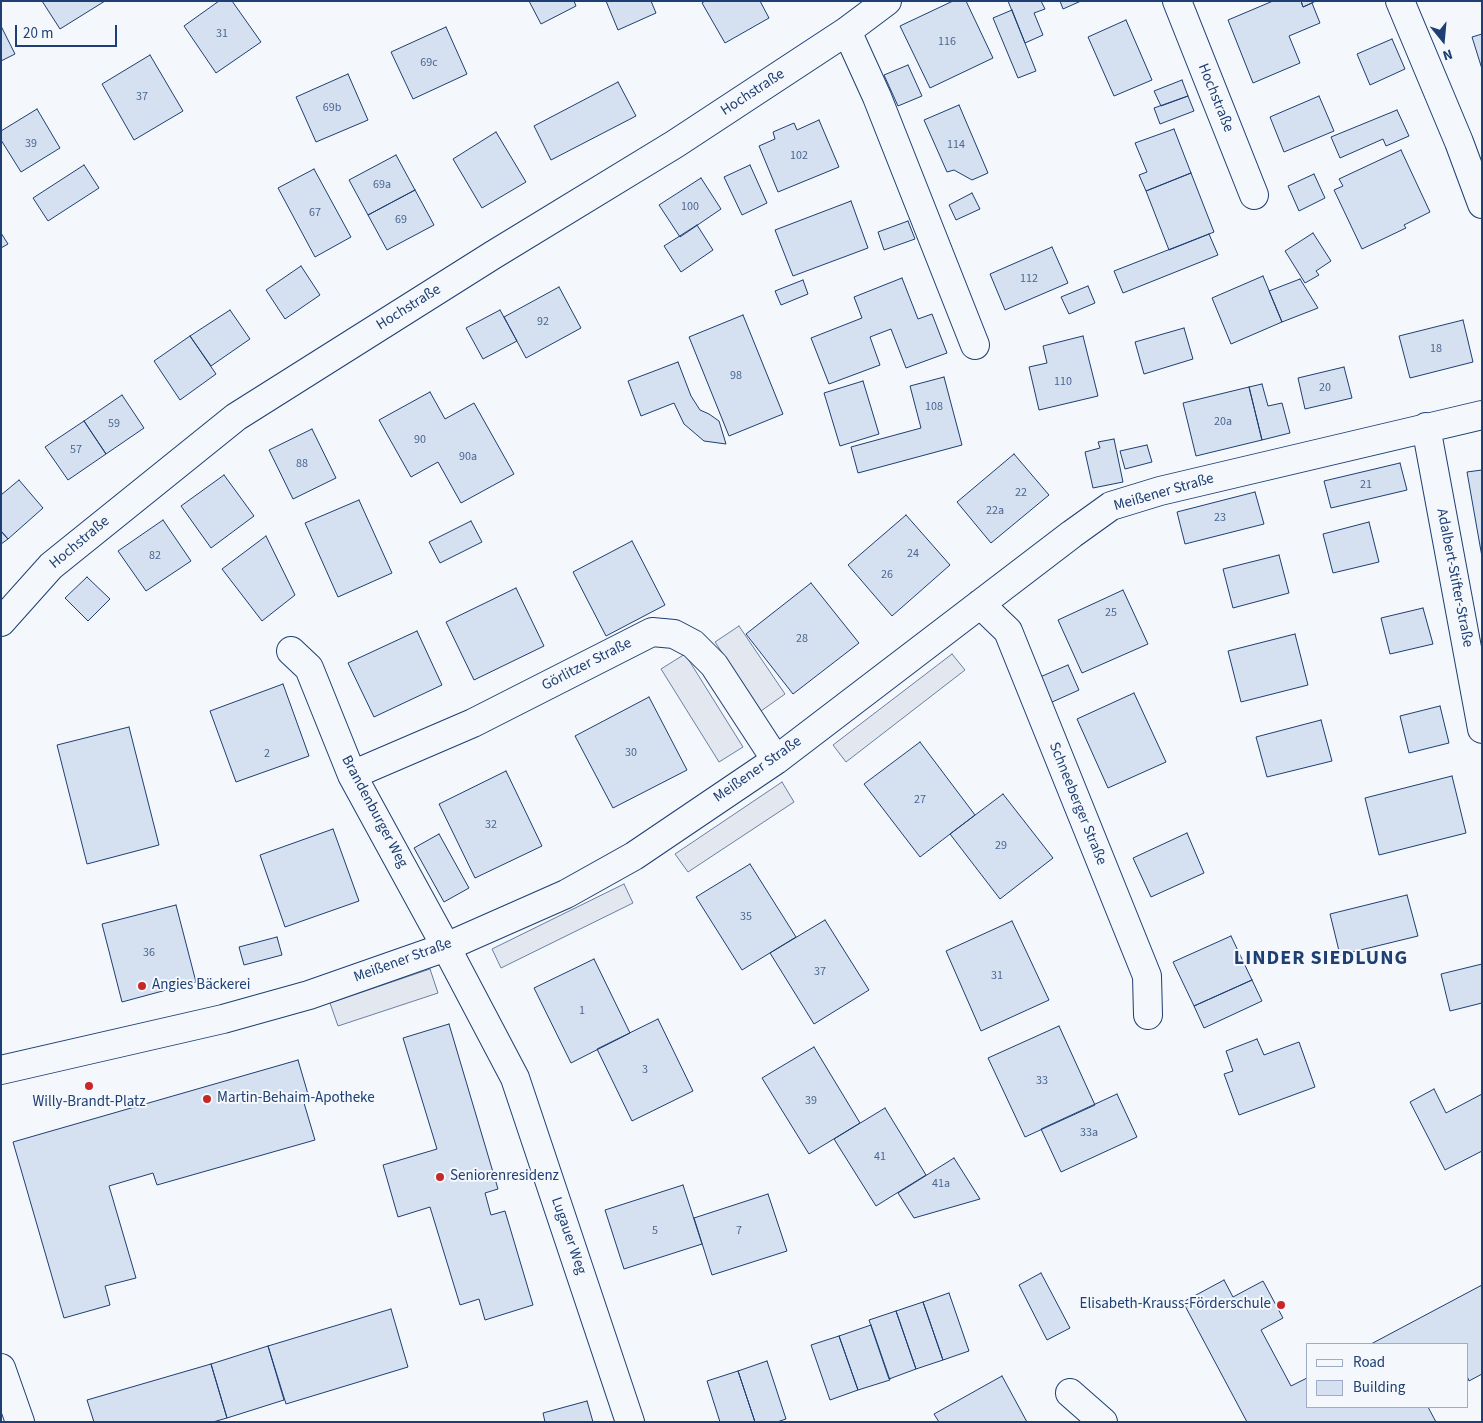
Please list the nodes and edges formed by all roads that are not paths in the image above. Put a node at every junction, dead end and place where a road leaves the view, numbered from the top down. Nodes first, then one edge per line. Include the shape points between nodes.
1 (886, 1) edge
2 (1177, 1) edge
3 (1400, 1) edge
4 (847, 31) junction
5 (1254, 195) dead end
6 (1482, 204) edge
7 (975, 345) dead end
8 (1482, 415) edge
9 (1426, 427) junction
10 (980, 604) junction
11 (1, 622) edge
12 (291, 651) dead end
13 (1482, 729) edge
14 (776, 760) junction
15 (352, 775) junction
16 (446, 947) junction
17 (1148, 1015) dead end
18 (1, 1070) edge
19 (1, 1368) edge
20 (1070, 1393) dead end
21 (20, 1422) edge
22 (630, 1422) edge
23 (1104, 1422) edge

1 - 4 street, Hochstraße
2 - 5 street, Hochstraße
3 - 6 street
4 - 7 street via 877,97
4 - 11 street, Hochstraße via 675,144 236,417 51,566
8 - 9 street, Meißener Straße
9 - 10 street, Meißener Straße via 1160,491 1111,506
9 - 13 street, Adalbert-Stifter-Straße
10 - 14 street, Meißener Straße
10 - 17 street, Schneeberger Straße via 1008,631 1146,976
12 - 15 street, Brandenburger Weg via 309,668
14 - 15 street, Görlitzer Straße via 714,665 692,644 674,634 652,632 473,723
14 - 16 street, Meißener Straße via 634,856 566,894
15 - 16 street, Brandenburger Weg
16 - 18 street, Meißener Straße via 309,995 223,1019
16 - 22 street, Lugauer Weg via 515,1078
19 - 21 street
20 - 23 street

